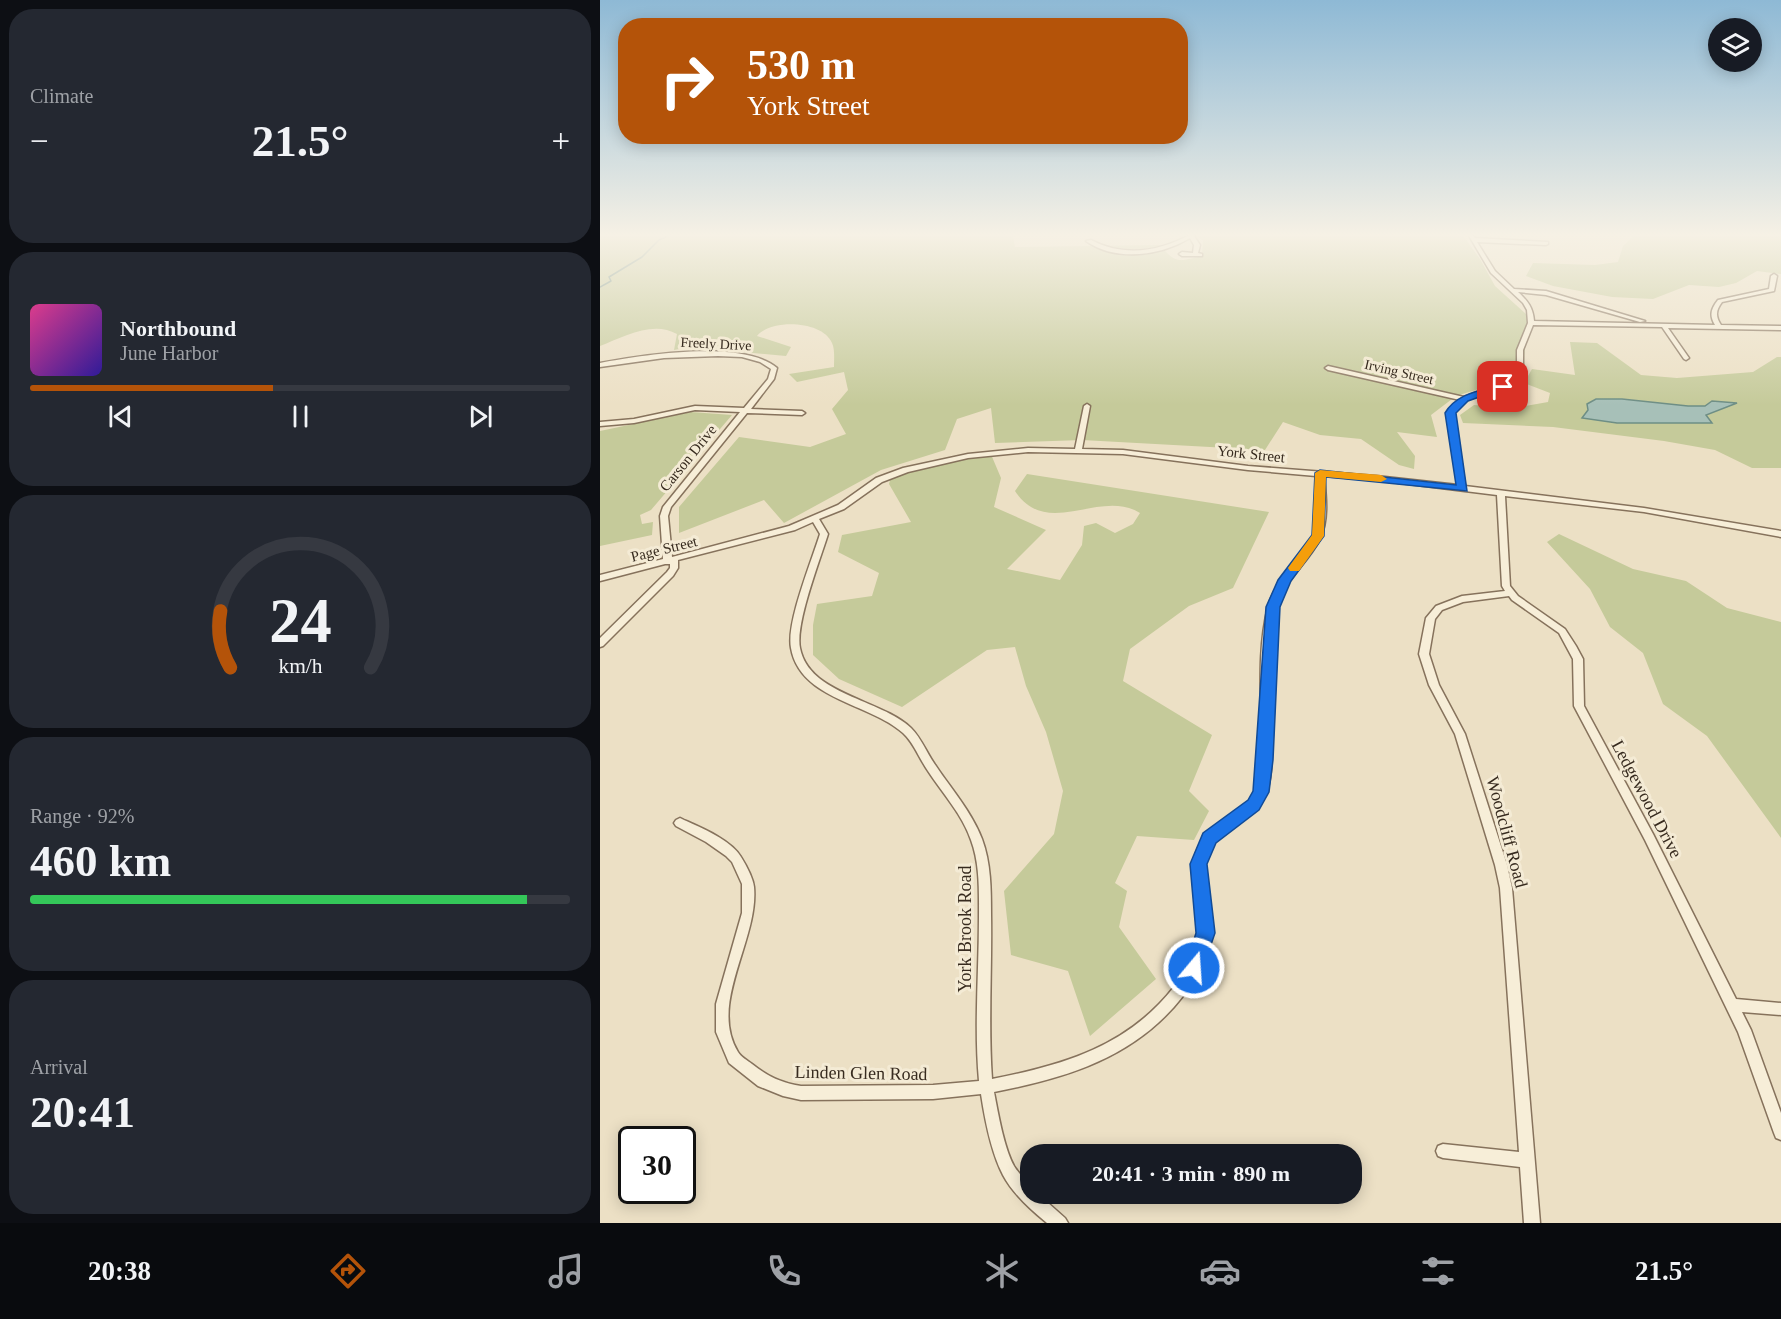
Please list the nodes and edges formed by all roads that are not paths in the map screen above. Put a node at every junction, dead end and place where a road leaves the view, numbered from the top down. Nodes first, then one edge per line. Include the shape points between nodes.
1 (1512, 291) edge
2 (1519, 291) edge
3 (1769, 291) edge
4 (1531, 323) junction
5 (1652, 323) junction
6 (1663, 325) junction
7 (1719, 327) junction
8 (1781, 328) edge
9 (1686, 358) dead end
10 (600, 364) edge
11 (1328, 368) dead end
12 (1465, 399) junction
13 (1087, 406) dead end
14 (743, 410) junction
15 (802, 413) dead end
16 (600, 424) edge
17 (1078, 450) junction
18 (1320, 473) junction
19 (1462, 489) junction
20 (1501, 493) junction
21 (815, 519) junction
22 (1781, 534) edge
23 (734, 545) joint
24 (671, 562) junction
25 (600, 578) edge
26 (1510, 593) junction
27 (600, 644) edge
28 (680, 823) dead end
29 (1731, 1005) junction
30 (1781, 1008) edge
31 (985, 1087) junction
32 (1781, 1133) edge
33 (1443, 1151) dead end
34 (1527, 1160) junction
35 (1060, 1223) edge
36 (1532, 1223) edge

1 - 4 street via 1528,306
2 - 5 street via 1558,296
3 - 7 street via 1720,301 1713,311
4 - 5 street
4 - 12 street via 1521,346 1520,370 1513,381
5 - 6 street
6 - 7 street
6 - 9 street
7 - 8 street
10 - 14 street, Freely Drive via 679,353 756,358 769,363 774,375
11 - 12 street, Irving Street
12 - 19 street via 1450,413
13 - 17 street
14 - 15 street
14 - 16 street via 686,408 634,421
14 - 24 street, Carson Drive via 667,507 664,516
17 - 18 street, York Street
17 - 21 street, York Street via 1000,451 923,465 879,480 841,507
18 - 19 street, York Street
18 - 31 street, Linden Glen Road via 1318,536 1285,580 1273,607 1261,792 1253,805 1209,838 1198,864 1205,933 1194,968 1175,998 1147,1026 1104,1053 1046,1075
19 - 20 street, York Street
20 - 22 street, York Street via 1644,510
20 - 26 street via 1503,571
21 - 23 street, York Street
21 - 31 street, York Brook Road via 824,534 797,627 798,657 808,675 829,690 904,728 957,802 984,860
23 - 24 street, Page Street
24 - 25 street, Page Street
24 - 27 street via 670,574
26 - 29 street, Ledgewood Drive via 1562,632 1578,659 1579,706 1649,837
26 - 34 street, Woodcliff Road via 1462,599 1439,608 1431,618 1424,654 1434,685 1460,734 1501,865 1509,913
28 - 31 street, Linden Glen Road via 717,843 736,860 748,881 749,907 723,999 720,1034 736,1059 762,1080 795,1092 945,1092
29 - 30 street
29 - 32 street, Ledgewood Drive via 1744,1030
31 - 35 street, York Brook Road via 990,1117 1010,1172
33 - 34 street
34 - 36 street, Woodcliff Road

